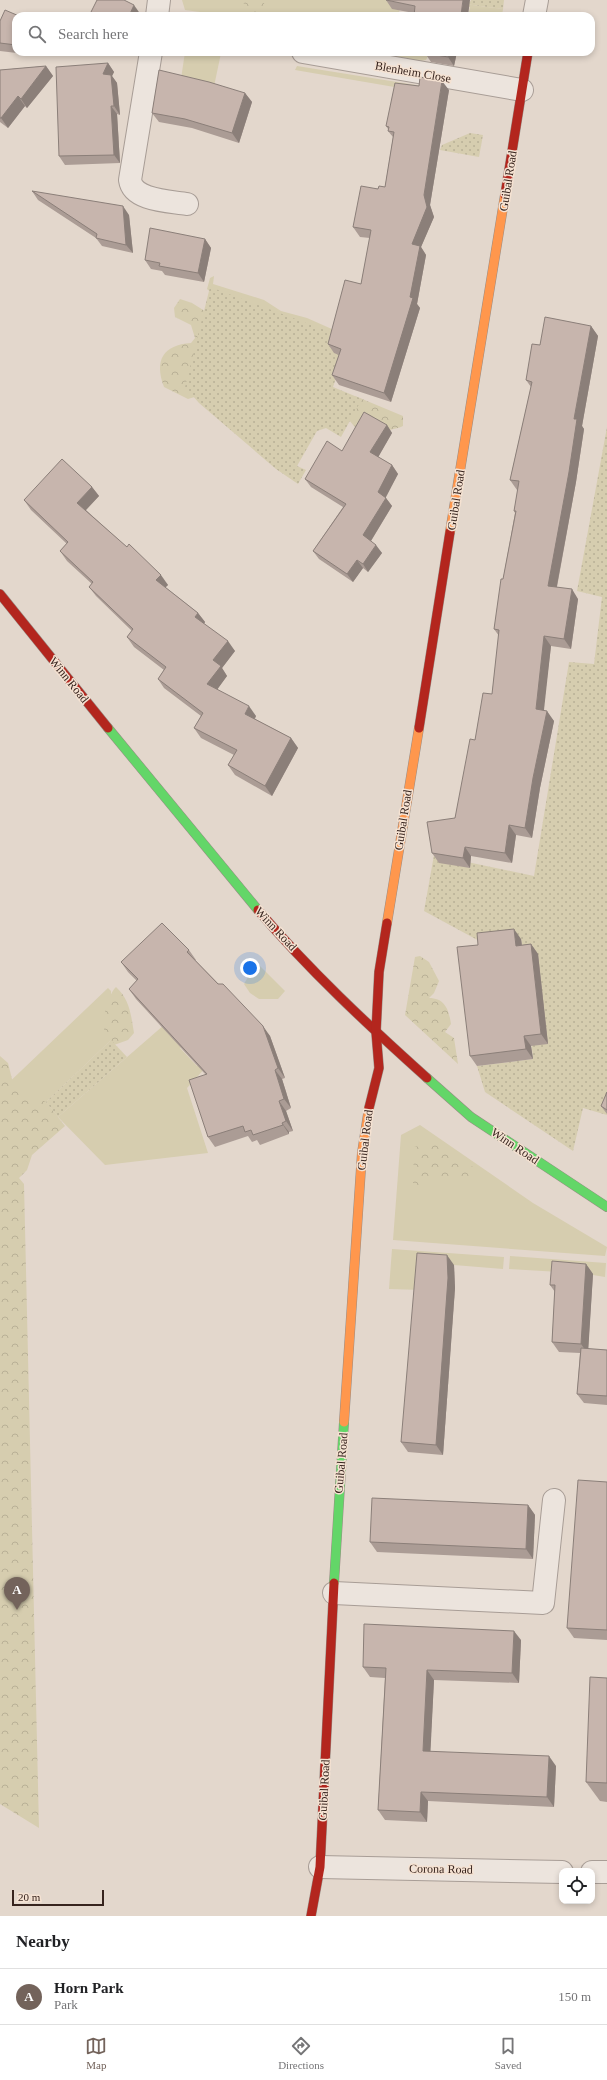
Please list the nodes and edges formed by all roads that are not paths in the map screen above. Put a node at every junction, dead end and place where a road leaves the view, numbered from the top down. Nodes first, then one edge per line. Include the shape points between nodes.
1 (158, 0) edge
2 (537, 0) edge
3 (157, 12) edge
4 (535, 12) edge
5 (150, 56) edge
6 (326, 56) edge
7 (527, 56) edge
8 (522, 90) junction
9 (187, 204) dead end
10 (0, 594) edge
11 (376, 1032) junction
12 (607, 1207) edge
13 (554, 1500) dead end
14 (334, 1593) junction
15 (320, 1867) junction
16 (559, 1872) edge
17 (595, 1872) edge
18 (607, 1872) edge
19 (311, 1916) edge

1 - 3 street
2 - 4 street
5 - 9 street via 130,180 131,187 146,197
6 - 8 street, Blenheim Close
7 - 8 street, Guibal Road
8 - 11 street, Guibal Road via 385,927 378,983
10 - 11 street, Winn Road via 200,842 274,929
11 - 12 street, Winn Road via 471,1117
11 - 14 street, Guibal Road via 379,1068 369,1107 362,1153
13 - 14 street via 544,1603
14 - 15 street, Guibal Road
15 - 16 street, Corona Road
15 - 19 street, Guibal Road
17 - 18 street

